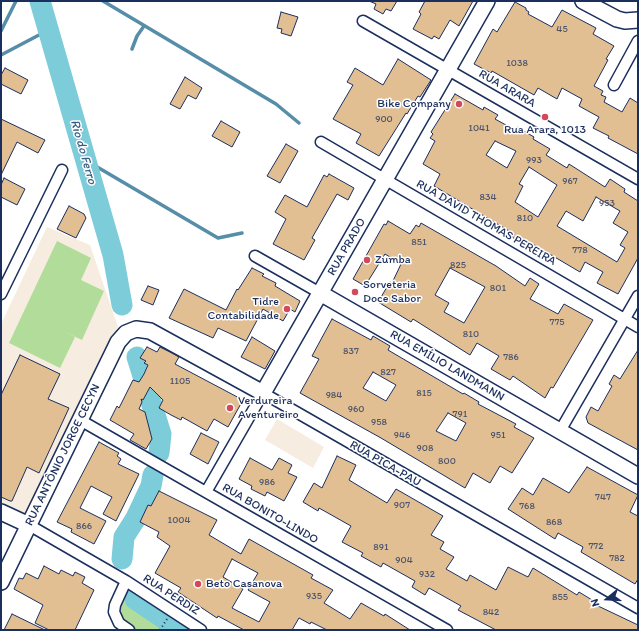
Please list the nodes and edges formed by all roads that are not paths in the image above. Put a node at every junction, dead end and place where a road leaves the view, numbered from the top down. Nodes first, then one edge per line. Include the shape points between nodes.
1 (487, 1) edge
2 (583, 1) edge
3 (638, 20) edge
4 (363, 21) dead end
5 (638, 41) edge
6 (448, 70) junction
7 (614, 85) dead end
8 (321, 142) dead end
9 (62, 170) dead end
10 (638, 179) edge
11 (385, 180) junction
12 (255, 256) dead end
13 (320, 293) junction
14 (1, 294) edge
15 (638, 296) edge
16 (624, 319) junction
17 (638, 327) edge
18 (129, 331) joint
19 (263, 393) junction
20 (80, 420) junction
21 (560, 431) junction
22 (638, 476) edge
23 (206, 492) junction
24 (1, 512) edge
25 (29, 526) junction
26 (126, 581) junction
27 (1, 582) edge
28 (638, 608) edge
29 (129, 630) edge
30 (202, 630) edge
31 (447, 630) edge

1 - 6 street, RUA PRADO
2 - 3 street via 617,19
4 - 6 street, RUA ARARA
5 - 7 street
6 - 10 street, RUA ARARA
6 - 11 street, RUA PRADO
8 - 11 street, RUA DAVID THOMAS PEREIRA
9 - 14 street
11 - 13 street, RUA PRADO
11 - 16 street, RUA DAVID THOMAS PEREIRA
12 - 13 street, RUA EMÍLIO LANDMANN
13 - 19 street, RUA PRADO
13 - 21 street, RUA EMÍLIO LANDMANN
15 - 16 street
16 - 17 street, RUA DAVID THOMAS PEREIRA
16 - 21 street
18 - 19 street, RUA PICA-PAU via 150,331
18 - 20 street, RUA ANTÔNIO JORGE CECYN via 118,342
19 - 23 street, RUA PRADO
19 - 28 street, RUA PICA-PAU
20 - 23 street, RUA BONITO-LINDO
20 - 25 street, RUA ANTÔNIO JORGE CECYN
21 - 22 street, RUA EMÍLIO LANDMANN
23 - 31 street, RUA BONITO-LINDO
24 - 25 street
25 - 26 street, RUA PERDIZ
25 - 27 street, RUA ANTÔNIO JORGE CECYN
26 - 29 street via 114,612 119,623
26 - 30 street, RUA PERDIZ

